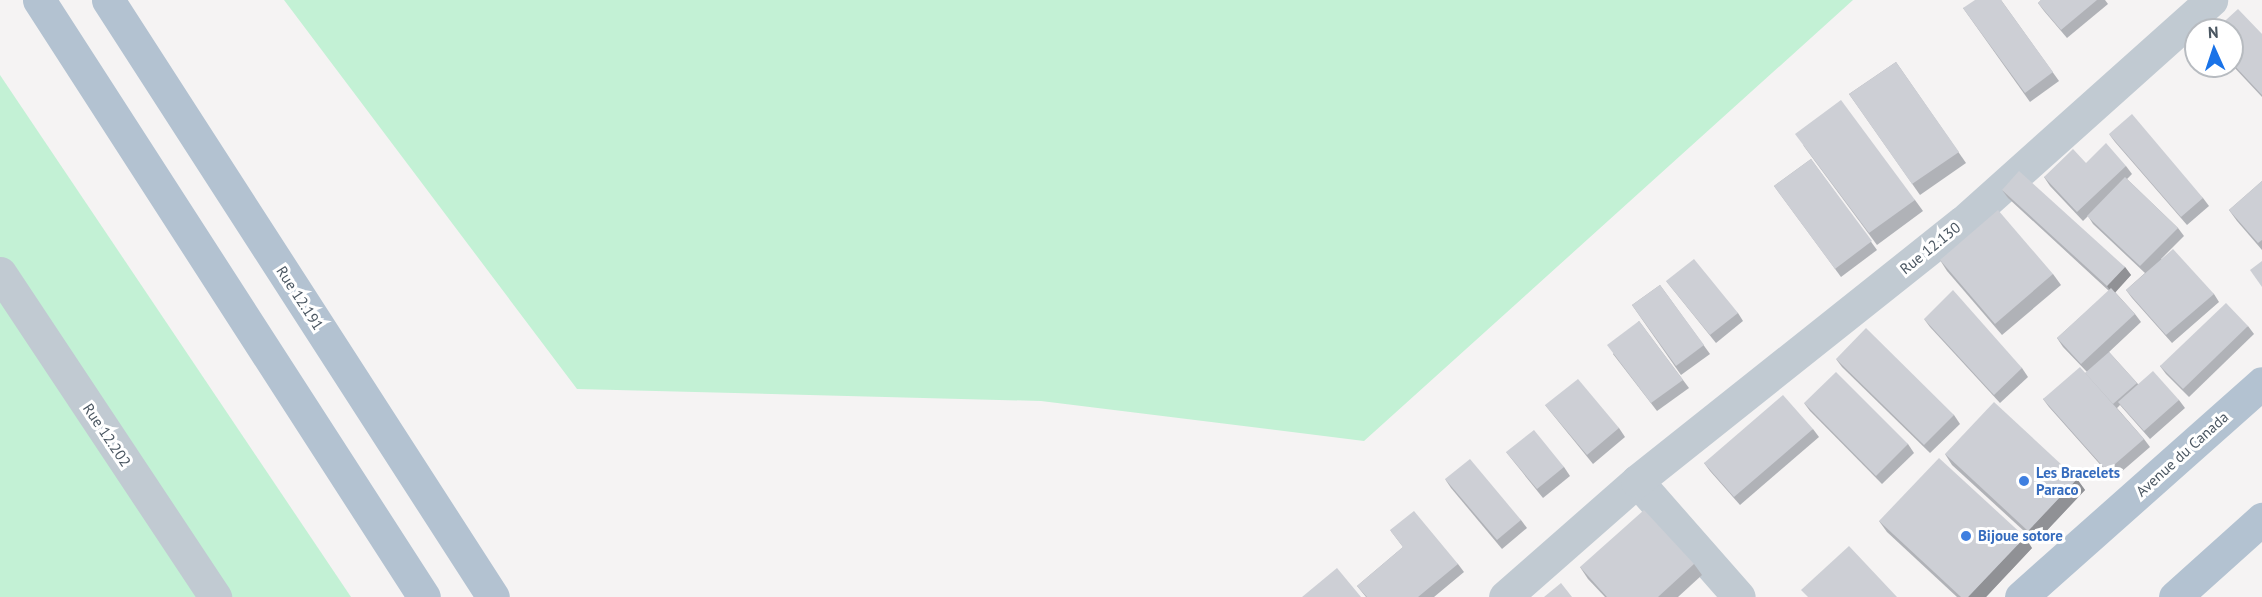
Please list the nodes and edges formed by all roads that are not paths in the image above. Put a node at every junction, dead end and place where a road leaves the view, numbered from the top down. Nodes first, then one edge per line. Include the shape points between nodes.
1 (39, 0) edge
2 (108, 0) edge
3 (2211, 0) edge
4 (0, 273) edge
5 (2262, 383) edge
6 (1636, 481) junction
7 (2262, 519) edge
8 (215, 597) edge
9 (424, 597) edge
10 (493, 597) edge
11 (1504, 597) edge
12 (1739, 597) edge
13 (2021, 597) edge
14 (2175, 597) edge

1 - 9 main road
2 - 10 main road, Rue 12.191
3 - 6 street, Rue 12.130 via 1963,222
4 - 8 street, Rue 12.202
5 - 13 main road, Avenue du Canada
6 - 11 street, Rue 12.130
6 - 12 street
7 - 14 main road

